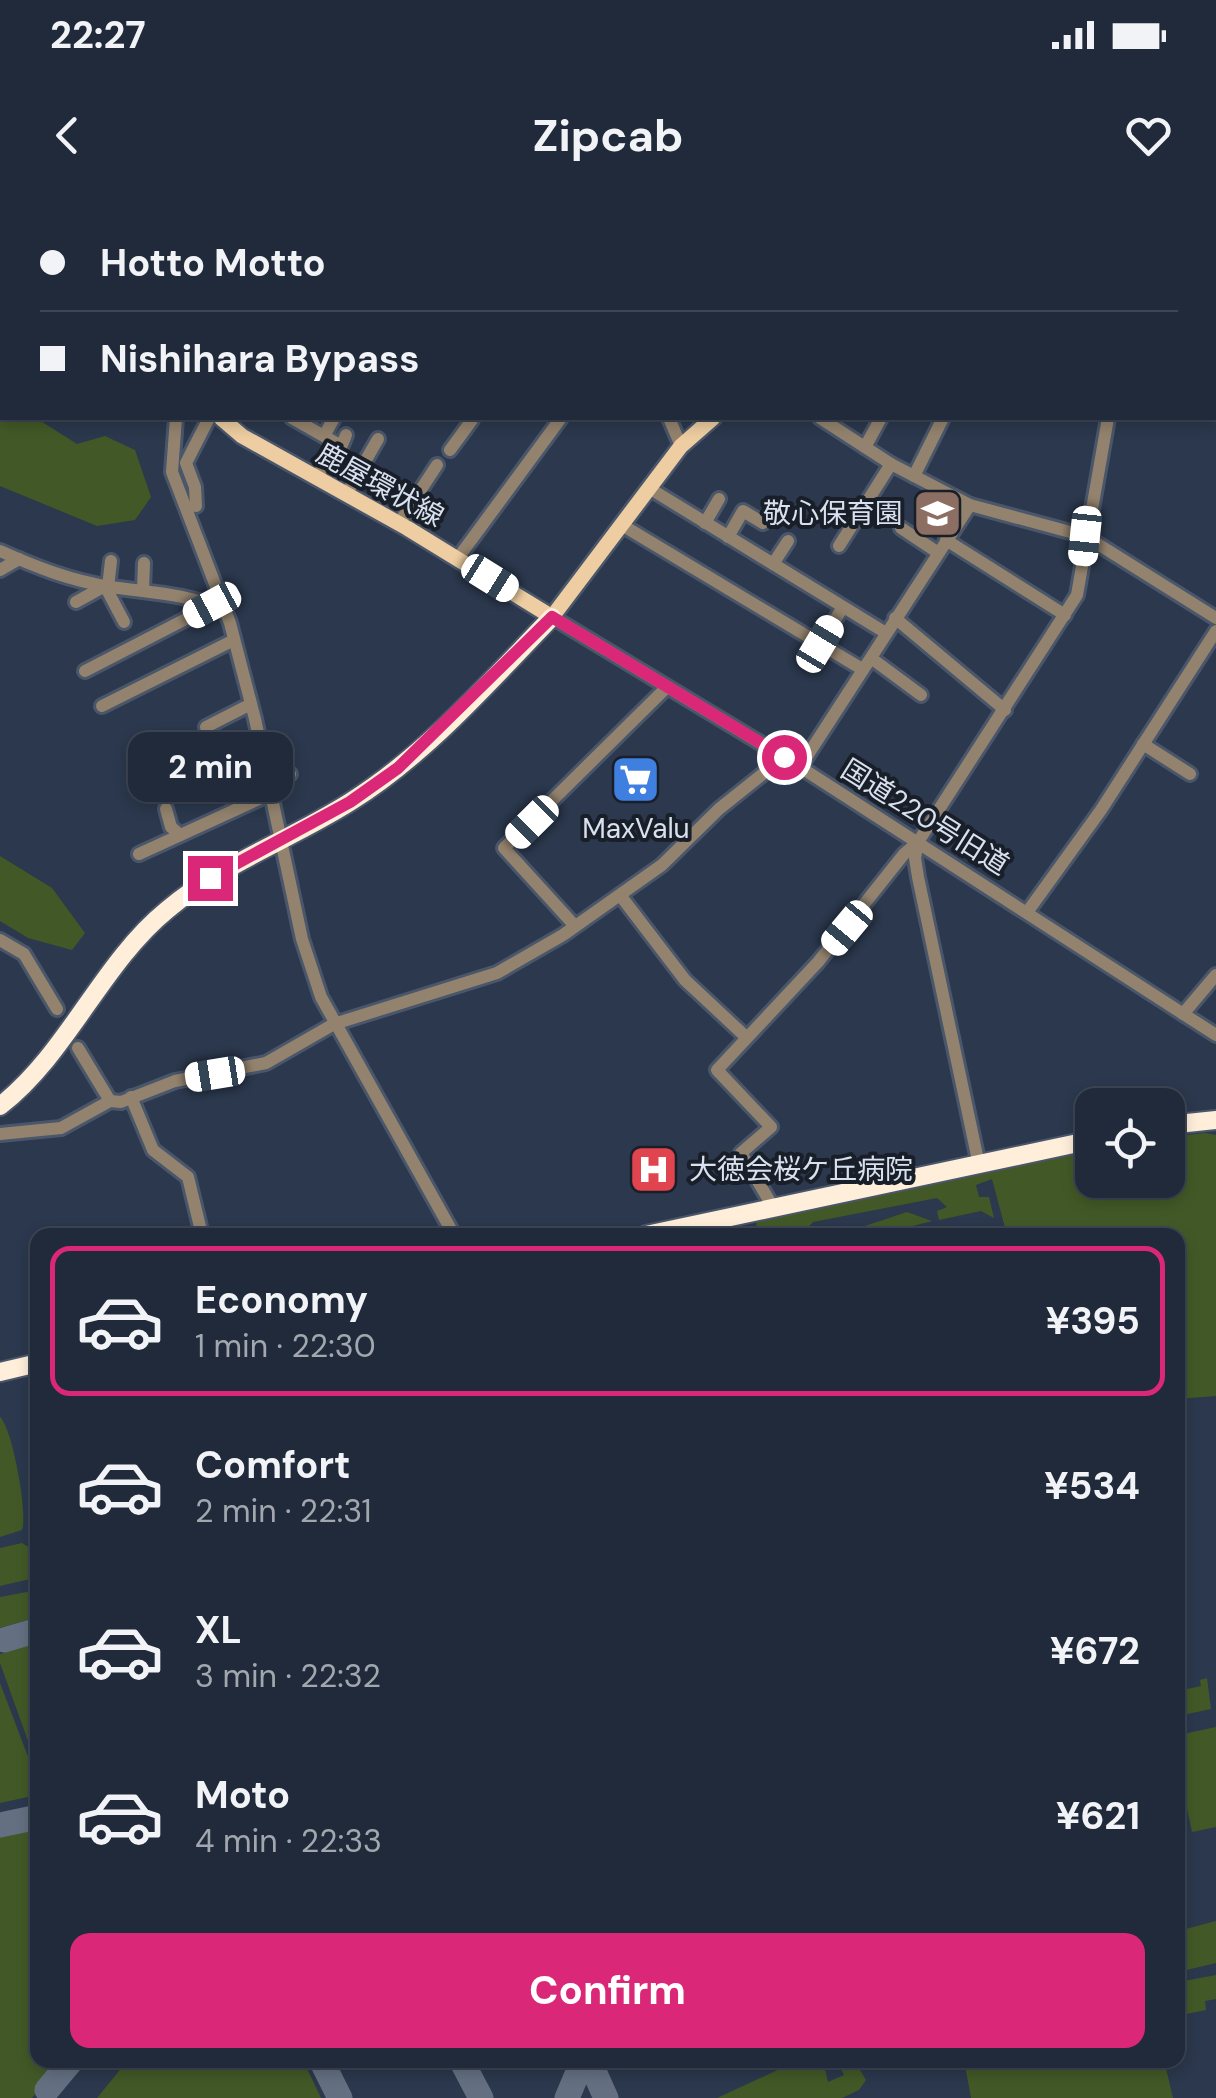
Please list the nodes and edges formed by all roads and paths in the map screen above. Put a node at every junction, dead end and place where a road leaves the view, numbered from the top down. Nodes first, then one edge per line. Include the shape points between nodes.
1 (176, 420) edge
2 (207, 420) edge
3 (223, 420) edge
4 (296, 420) edge
5 (333, 420) edge
6 (470, 420) edge
7 (560, 420) edge
8 (670, 420) edge
9 (712, 420) edge
10 (823, 420) edge
11 (880, 420) edge
12 (942, 420) edge
13 (1108, 420) edge
14 (346, 435) dead end
15 (324, 436) junction
16 (378, 440) dead end
17 (681, 446) junction
18 (865, 447) junction
19 (450, 450) dead end
20 (891, 464) junction
21 (437, 465) dead end
22 (914, 476) junction
23 (320, 479) junction
24 (649, 488) junction
25 (347, 493) junction
26 (718, 499) dead end
27 (970, 505) junction
28 (196, 506) dead end
29 (763, 522) dead end
30 (400, 523) junction
31 (705, 523) junction
32 (622, 525) junction
33 (901, 528) dead end
34 (728, 536) junction
35 (1085, 536) junction
36 (788, 541) dead end
37 (839, 546) dead end
38 (942, 546) junction
39 (0, 551) edge
40 (458, 558) junction
41 (19, 560) junction
42 (111, 560) dead end
43 (144, 563) dead end
44 (773, 564) junction
45 (0, 570) edge
46 (106, 586) junction
47 (143, 591) junction
48 (76, 602) dead end
49 (843, 607) junction
50 (218, 608) junction
51 (1065, 615) junction
52 (552, 617) junction
53 (895, 618) junction
54 (1216, 618) edge
55 (124, 622) dead end
56 (1216, 630) edge
57 (886, 634) junction
58 (234, 640) junction
59 (820, 644) junction
60 (866, 663) junction
61 (85, 671) dead end
62 (667, 687) junction
63 (921, 695) dead end
64 (251, 704) junction
65 (102, 706) dead end
66 (1005, 710) junction
67 (206, 727) dead end
68 (1143, 744) junction
69 (784, 757) junction
70 (800, 767) junction
71 (290, 774) dead end
72 (1190, 774) dead end
73 (271, 790) junction
74 (166, 810) dead end
75 (180, 835) junction
76 (282, 839) junction
77 (918, 842) junction
78 (139, 854) dead end
79 (620, 895) junction
80 (1028, 911) junction
81 (575, 926) junction
82 (0, 940) edge
83 (1216, 976) edge
84 (58, 1009) dead end
85 (1183, 1014) junction
86 (334, 1024) junction
87 (1216, 1035) edge
88 (746, 1037) junction
89 (78, 1048) dead end
90 (131, 1097) junction
91 (110, 1100) junction
92 (0, 1106) edge
93 (1216, 1120) edge
94 (1185, 1123) edge
95 (0, 1134) edge
96 (1075, 1144) edge
97 (979, 1164) junction
98 (773, 1208) junction
99 (200, 1228) edge
100 (450, 1228) edge
101 (679, 1228) edge
102 (30, 1366) edge
103 (0, 1372) edge

1 - 50 street via 172,472
2 - 28 street via 186,463
3 - 23 main road, 鹿屋環状線
4 - 15 street
5 - 15 street
6 - 19 street
7 - 40 street
8 - 17 street
9 - 17 main road
10 - 18 street
11 - 18 street
12 - 22 street
13 - 35 street
14 - 23 street
15 - 23 street via 336,443
16 - 25 street
17 - 24 main road
18 - 20 street
20 - 22 street
20 - 37 street
21 - 30 street
22 - 27 street
23 - 25 main road, 鹿屋環状線
24 - 31 street
24 - 32 main road
25 - 30 main road, 鹿屋環状線
26 - 31 street
27 - 35 street
27 - 38 street
29 - 34 street via 743,510
30 - 40 main road, 鹿屋環状線
31 - 34 street
32 - 52 main road
32 - 59 street
33 - 38 street
34 - 44 street
35 - 51 street via 1077,595
35 - 54 street
36 - 44 street
38 - 51 street
38 - 53 street
39 - 41 street
40 - 52 main road, 鹿屋環状線
41 - 45 street
41 - 46 street
42 - 46 street
43 - 47 street
44 - 49 street
46 - 47 street
46 - 48 street
46 - 55 street
47 - 50 street via 196,596
49 - 57 street
49 - 59 street
50 - 58 street
50 - 61 street
51 - 66 street
52 - 62 street, 国道220号旧道
52 - 76 highway via 398,768
53 - 57 street
53 - 66 street
56 - 68 street
57 - 60 street
58 - 64 street
58 - 65 street
59 - 60 street
60 - 63 street
60 - 70 street
62 - 69 street, 国道220号旧道
62 - 81 street via 504,848
64 - 67 street
64 - 73 street
66 - 77 street
68 - 72 street
68 - 80 street
69 - 70 street, 国道220号旧道
69 - 79 street
70 - 77 street, 国道220号旧道
71 - 73 street
73 - 75 street
73 - 76 street
74 - 75 street
75 - 78 street
76 - 86 street via 302,939
76 - 92 highway via 226,867 164,912 43,1064
77 - 80 street, 国道220号旧道
77 - 88 street
77 - 97 street via 914,858
79 - 81 street
79 - 88 street via 684,980
80 - 85 street, 国道220号旧道
81 - 86 street via 497,973
82 - 84 street via 24,954
83 - 85 street
85 - 87 street, 国道220号旧道
86 - 90 street via 266,1063
86 - 100 street
88 - 98 street via 716,1070 770,1126 741,1153
89 - 91 street
90 - 91 street
90 - 99 street via 152,1150 188,1177
91 - 95 street via 61,1128
93 - 94 highway
96 - 97 highway
97 - 98 highway
98 - 101 highway
102 - 103 highway

